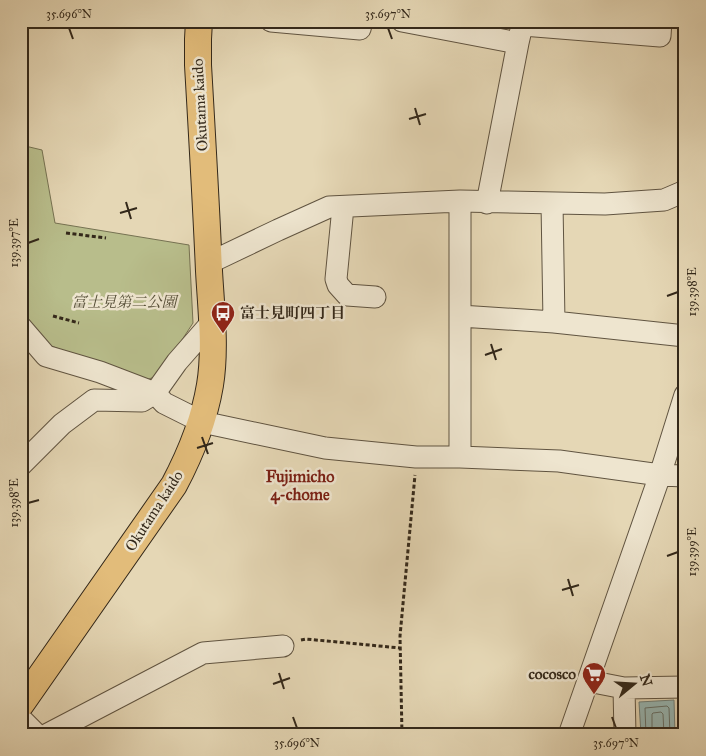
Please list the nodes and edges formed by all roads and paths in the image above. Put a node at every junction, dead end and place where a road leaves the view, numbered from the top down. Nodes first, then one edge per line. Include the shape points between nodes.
1 (199, 21) edge
2 (272, 21) edge
3 (362, 21) edge
4 (402, 21) edge
5 (661, 21) edge
6 (521, 30) edge
7 (685, 191) edge
8 (460, 202) junction
9 (487, 202) junction
10 (552, 204) junction
11 (343, 207) junction
12 (66, 232) dead end
13 (106, 238) dead end
14 (209, 263) junction
15 (375, 297) dead end
16 (53, 316) dead end
17 (460, 316) junction
18 (212, 322) junction
19 (554, 322) junction
20 (79, 323) dead end
21 (21, 327) edge
22 (685, 336) edge
23 (155, 393) junction
24 (685, 395) edge
25 (202, 422) junction
26 (416, 457) junction
27 (460, 457) junction
28 (21, 465) edge
29 (660, 475) junction
30 (685, 476) edge
31 (284, 646) joint
32 (400, 648) junction
33 (588, 681) junction
34 (685, 687) edge
35 (624, 688) junction
36 (21, 704) edge
37 (21, 719) edge
38 (37, 735) edge
39 (46, 735) edge
40 (402, 735) edge
41 (569, 735) edge
42 (625, 735) edge

1 - 14 main road, Okutama kaido via 198,65
2 - 3 street via 360,29
4 - 6 street
5 - 6 street via 660,36
6 - 9 street
7 - 10 street via 664,200
8 - 9 street
8 - 11 street
8 - 17 street
9 - 10 street
10 - 19 street
11 - 14 street via 329,207
11 - 15 street via 338,286 347,295
12 - 13 path
14 - 18 main road, Okutama kaido
16 - 20 path
17 - 19 street
17 - 27 street
18 - 23 street
18 - 25 main road, Okutama kaido via 210,384
19 - 22 street
21 - 23 street via 46,356
23 - 25 street via 164,403
23 - 28 street via 142,401 94,400 62,424
24 - 29 street
25 - 26 street via 325,448
25 - 36 main road, Okutama kaido via 174,485
26 - 27 street
26 - 32 path
27 - 29 street via 559,461
29 - 30 street
29 - 33 street
31 - 32 path via 306,639
31 - 39 street via 203,653
32 - 40 path
33 - 35 street
33 - 41 street
34 - 35 street
35 - 42 street
37 - 38 street

